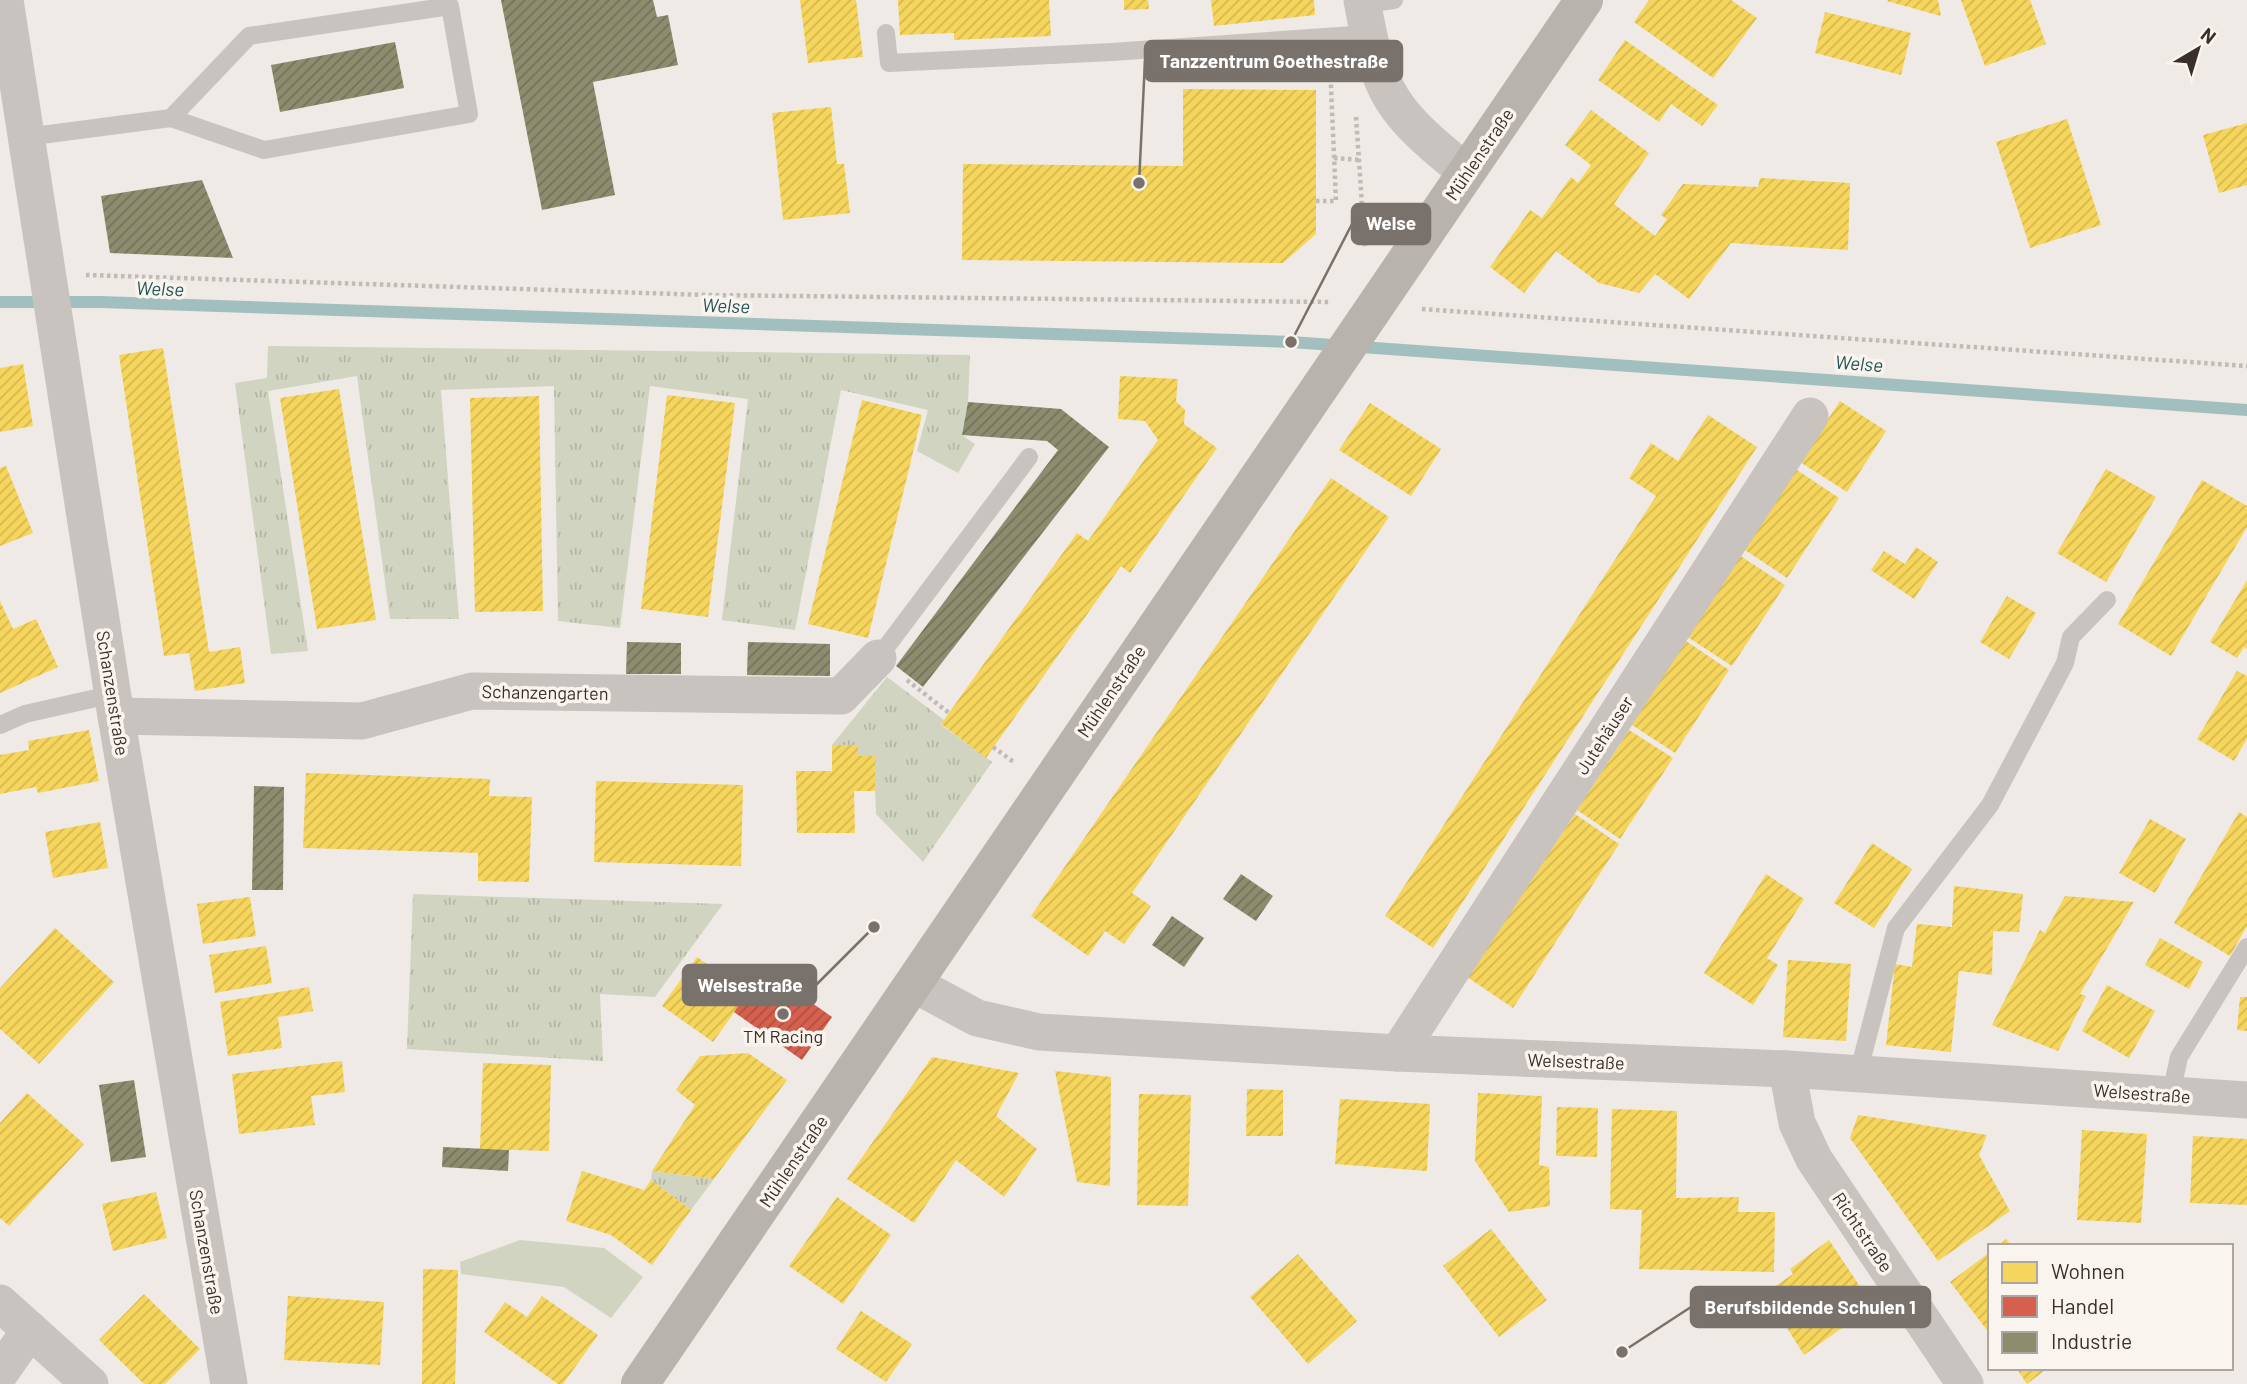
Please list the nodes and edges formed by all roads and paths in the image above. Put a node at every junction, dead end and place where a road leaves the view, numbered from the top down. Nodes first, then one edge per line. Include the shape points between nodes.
1 (5, 0) edge
2 (1584, 0) edge
3 (1372, 10) edge
4 (886, 33) dead end
5 (1330, 60) dead end
6 (171, 118) junction
7 (13, 130) edge
8 (1334, 158) junction
9 (1466, 172) junction
10 (1316, 201) dead end
11 (1366, 256) dead end
12 (48, 281) junction
13 (1378, 306) junction
14 (2247, 366) edge
15 (1810, 416) dead end
16 (1029, 457) dead end
17 (2107, 600) dead end
18 (878, 658) junction
19 (115, 705) junction
20 (949, 713) dead end
21 (0, 725) edge
22 (2247, 947) edge
23 (914, 984) junction
24 (1398, 1053) junction
25 (1787, 1069) junction
26 (1858, 1074) junction
27 (2171, 1094) junction
28 (2247, 1100) edge
29 (0, 1304) edge
30 (30, 1330) junction
31 (0, 1373) edge
32 (90, 1384) edge
33 (229, 1384) edge
34 (640, 1384) edge
35 (1965, 1384) edge

1 - 7 street, Schanzenstraße
2 - 9 main road, Mühlenstraße
3 - 4 lane via 1112,52 888,63
3 - 9 street via 1373,59 1390,101 1413,129
5 - 8 path
6 - 6 lane via 264,150 469,114 450,6 249,36
6 - 7 lane
7 - 12 street, Schanzenstraße
8 - 10 path via 1336,201
8 - 11 path via 1360,160
9 - 13 main road, Mühlenstraße
12 - 13 path
12 - 19 street, Schanzenstraße
13 - 14 path
13 - 23 main road, Mühlenstraße
15 - 24 street, Jutehäuser
16 - 18 lane
17 - 26 lane via 2071,637 2065,663 1990,805 1896,928
18 - 19 street, Schanzengarten via 841,696 472,691 362,721
18 - 20 path
19 - 21 lane via 25,713
19 - 33 street, Schanzenstraße
22 - 27 lane via 2179,1057
23 - 24 street, Welsestraße via 977,1018 1040,1032
23 - 34 main road, Mühlenstraße
24 - 25 street, Welsestraße
25 - 26 street, Welsestraße
25 - 35 street, Richtstraße via 1797,1123 1814,1159
26 - 27 street, Welsestraße
27 - 28 street, Welsestraße
29 - 30 street
30 - 31 street
30 - 32 street

